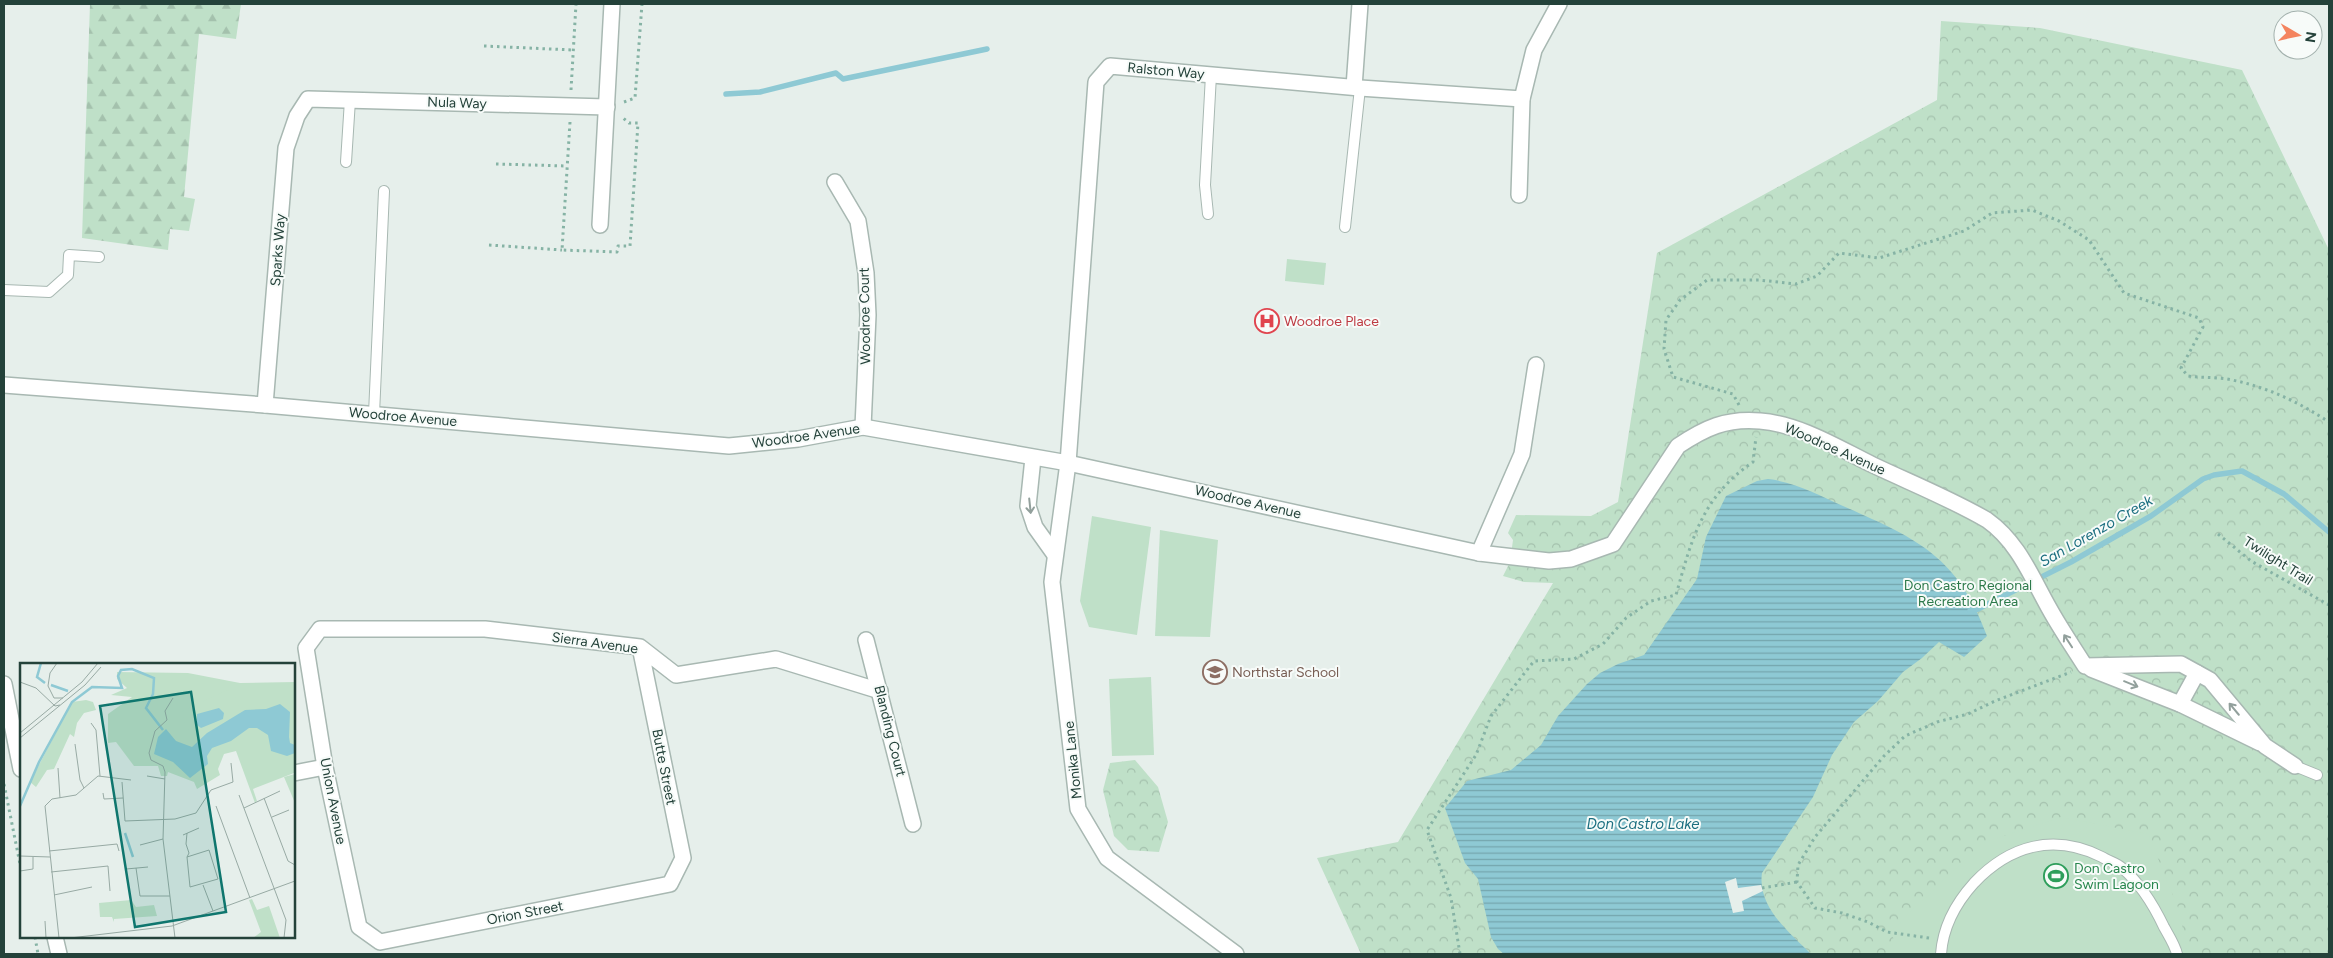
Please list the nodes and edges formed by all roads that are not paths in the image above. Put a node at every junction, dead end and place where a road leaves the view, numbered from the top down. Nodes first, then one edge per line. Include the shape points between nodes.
1 (612, 4) edge
2 (1360, 4) edge
3 (1559, 4) edge
4 (1211, 75) junction
5 (1357, 88) junction
6 (308, 99) joint
7 (1522, 99) junction
8 (350, 100) junction
9 (613, 108) junction
10 (346, 162) dead end
11 (835, 182) dead end
12 (384, 191) dead end
13 (1519, 195) dead end
14 (1208, 214) dead end
15 (600, 225) dead end
16 (1345, 227) dead end
17 (99, 257) dead end
18 (4, 290) edge
19 (1536, 365) dead end
20 (4, 385) edge
21 (265, 405) junction
22 (374, 414) junction
23 (863, 427) junction
24 (1033, 458) junction
25 (1068, 463) junction
26 (1479, 553) junction
27 (1055, 555) junction
28 (866, 640) dead end
29 (640, 647) junction
30 (306, 648) joint
31 (2085, 666) junction
32 (2197, 673) junction
33 (4, 684) edge
34 (880, 691) junction
35 (2180, 704) junction
36 (2265, 746) junction
37 (20, 764) edge
38 (2295, 766) joint
39 (325, 767) junction
40 (295, 773) edge
41 (2317, 775) dead end
42 (913, 824) dead end
43 (670, 884) joint
44 (55, 938) edge
45 (380, 942) joint
46 (1220, 949) edge
47 (59, 954) edge
48 (1236, 954) edge
49 (1941, 954) edge
50 (2177, 954) edge

1 - 9 street
2 - 5 street
3 - 7 street via 1534,50
4 - 5 street, Ralston Way
4 - 14 lane via 1205,185
4 - 25 street, Ralston Way via 1110,66 1096,82
5 - 7 street, Ralston Way
5 - 16 lane
6 - 8 street, Nula Way
6 - 21 street, Sparks Way via 286,148
7 - 13 street
8 - 9 street, Nula Way
8 - 10 lane
9 - 15 street
11 - 23 street, Woodroe Court via 858,221 866,272 868,315
12 - 22 lane
17 - 18 lane via 69,255 68,275 49,292
19 - 26 street via 1522,454
20 - 21 street, Woodroe Avenue
21 - 22 street, Woodroe Avenue
22 - 23 street, Woodroe Avenue via 730,446
23 - 24 street, Woodroe Avenue
24 - 25 street, Woodroe Avenue
24 -> 27 street via 1028,506 1035,527
25 - 26 street, Woodroe Avenue
25 - 27 street, Monika Lane
31 -> 26 street, Woodroe Avenue via 2003,532 1969,510 1797,430 1772,422 1746,420 1720,424 1706,428 1678,446 1613,544 1571,559 1549,561
27 - 46 street, Monika Lane via 1052,582 1078,810 1107,858
28 - 34 street, Blanding Court
29 - 30 street, Sierra Avenue via 486,629 320,629
29 - 34 street, Sierra Avenue via 676,675 776,659
29 - 43 street, Butte Street via 683,858
30 - 39 street, Union Avenue
31 - 32 street via 2181,664
31 -> 35 street
32 - 35 street
36 -> 32 street via 2210,680
33 - 37 street
34 - 42 street, Blanding Court
35 - 36 street
36 - 38 street
38 - 41 lane
39 - 40 street
39 - 45 street, Union Avenue via 359,927
43 - 45 street, Orion Street
44 - 47 street
46 - 48 street, Monika Lane
49 - 50 lane via 1943,936 1952,912 1984,873 2026,850 2052,843 2075,846 2121,867 2156,909

